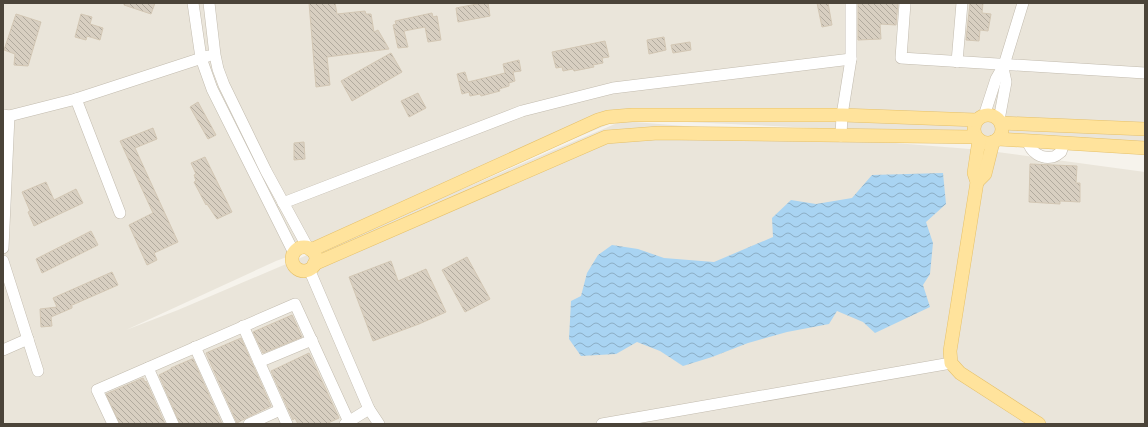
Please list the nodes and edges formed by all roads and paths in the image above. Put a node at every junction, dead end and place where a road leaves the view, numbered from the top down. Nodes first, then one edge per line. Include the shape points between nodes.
1 (193, 3) edge
2 (209, 3) edge
3 (851, 3) edge
4 (905, 3) edge
5 (962, 3) edge
6 (1023, 3) edge
7 (215, 54) junction
8 (201, 58) junction
9 (851, 59) junction
10 (956, 62) junction
11 (1004, 66) junction
12 (1145, 73) edge
13 (76, 99) junction
14 (6, 115) edge
15 (842, 115) junction
16 (981, 118) junction
17 (1000, 121) junction
18 (1069, 127) junction
19 (1145, 129) edge
20 (841, 136) junction
21 (978, 138) junction
22 (995, 141) junction
23 (1066, 143) junction
24 (1145, 148) edge
25 (977, 182) junction
26 (283, 203) junction
27 (120, 213) dead end
28 (3, 248) edge
29 (310, 249) junction
30 (294, 253) junction
31 (3, 261) edge
32 (312, 267) junction
33 (244, 326) junction
34 (28, 339) junction
35 (312, 340) junction
36 (195, 347) junction
37 (3, 350) edge
38 (259, 362) junction
39 (951, 363) junction
40 (148, 368) junction
41 (38, 370) dead end
42 (369, 409) junction
43 (280, 410) junction
44 (347, 423) edge
45 (113, 424) edge
46 (173, 424) edge
47 (230, 424) edge
48 (249, 424) edge
49 (287, 424) edge
50 (379, 424) edge
51 (602, 424) edge
52 (1039, 424) edge

1 - 8 street
2 - 7 street
3 - 9 street
4 - 10 street via 901,58
5 - 10 street
6 - 11 street
7 - 8 street
7 - 26 street via 224,85
8 - 13 street
8 - 30 street via 212,89
9 - 15 street
9 - 26 street via 613,88 567,99 522,111
10 - 11 street
11 - 12 street
11 - 16 street via 996,79
11 - 17 street via 1006,82
13 - 14 street
13 - 27 street
14 - 28 street
15 - 16 main road
15 - 20 street
15 - 29 main road via 608,117
16 - 17 main road via 992,116
16 - 21 main road via 974,129
17 - 18 main road
17 - 22 main road via 1002,133
18 - 19 main road
18 - 23 main road
20 - 21 main road
20 - 32 main road via 658,133 606,137
21 - 22 main road via 985,143
21 - 25 main road via 974,173
22 - 23 main road
22 - 25 main road via 986,174
23 - 24 main road
25 - 39 main road via 950,351
26 - 29 street
29 - 30 main road via 300,248
29 - 32 main road via 315,257
30 - 32 main road via 292,259 295,266 301,270
31 - 34 street
32 - 42 street
33 - 35 street via 295,304
33 - 36 street
33 - 38 street
34 - 37 street
34 - 41 street
35 - 38 street
35 - 44 street
36 - 40 street
36 - 47 street
38 - 43 street
39 - 51 street
39 - 52 main road via 960,373
40 - 45 street via 97,390
40 - 46 street
42 - 44 street
42 - 50 street
43 - 48 street
43 - 49 street

